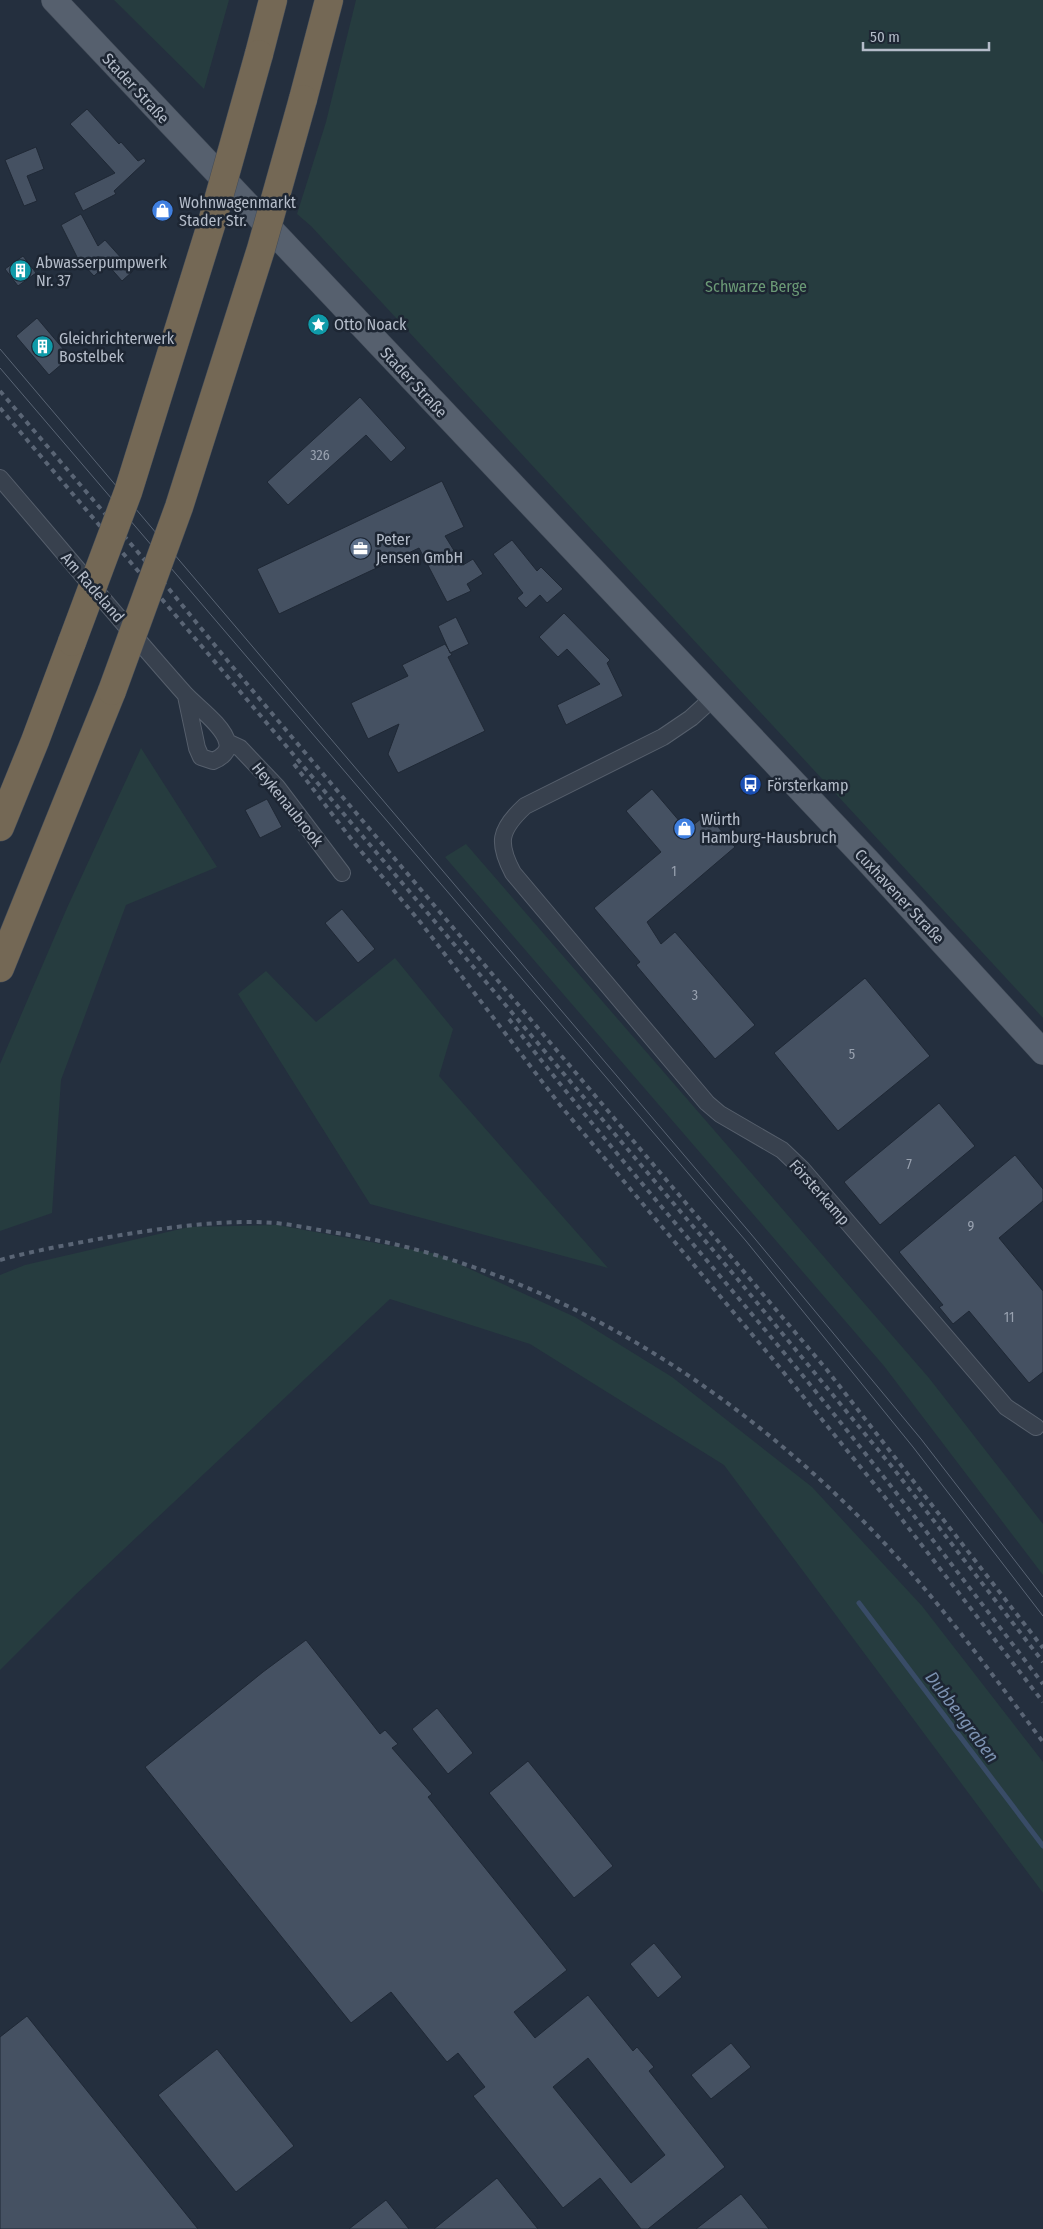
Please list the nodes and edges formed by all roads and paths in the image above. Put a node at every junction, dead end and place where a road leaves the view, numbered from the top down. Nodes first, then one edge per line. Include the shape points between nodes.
1 (54, 0) edge
2 (273, 0) edge
3 (329, 0) edge
4 (0, 478) edge
5 (186, 696) junction
6 (713, 698) junction
7 (227, 742) junction
8 (0, 827) edge
9 (342, 873) dead end
10 (0, 968) edge
11 (1043, 1052) edge
12 (1036, 1427) dead end

1 - 6 main road, Stader Straße
2 - 8 highway, bridge via 212,222 128,492
3 - 10 highway, bridge via 261,250 179,507 112,691
4 - 5 street, Am Radeland
5 - 7 street, Am Radeland via 215,724
5 - 7 street, Am Radeland via 201,757 213,761 220,759
6 - 11 main road, Cuxhavener Straße
6 - 12 street, Försterkamp via 663,737 525,806 506,828 502,841 504,856 513,873 707,1103 782,1150 802,1169 1006,1407
7 - 9 street, Heykenaubrook via 240,748 278,787

